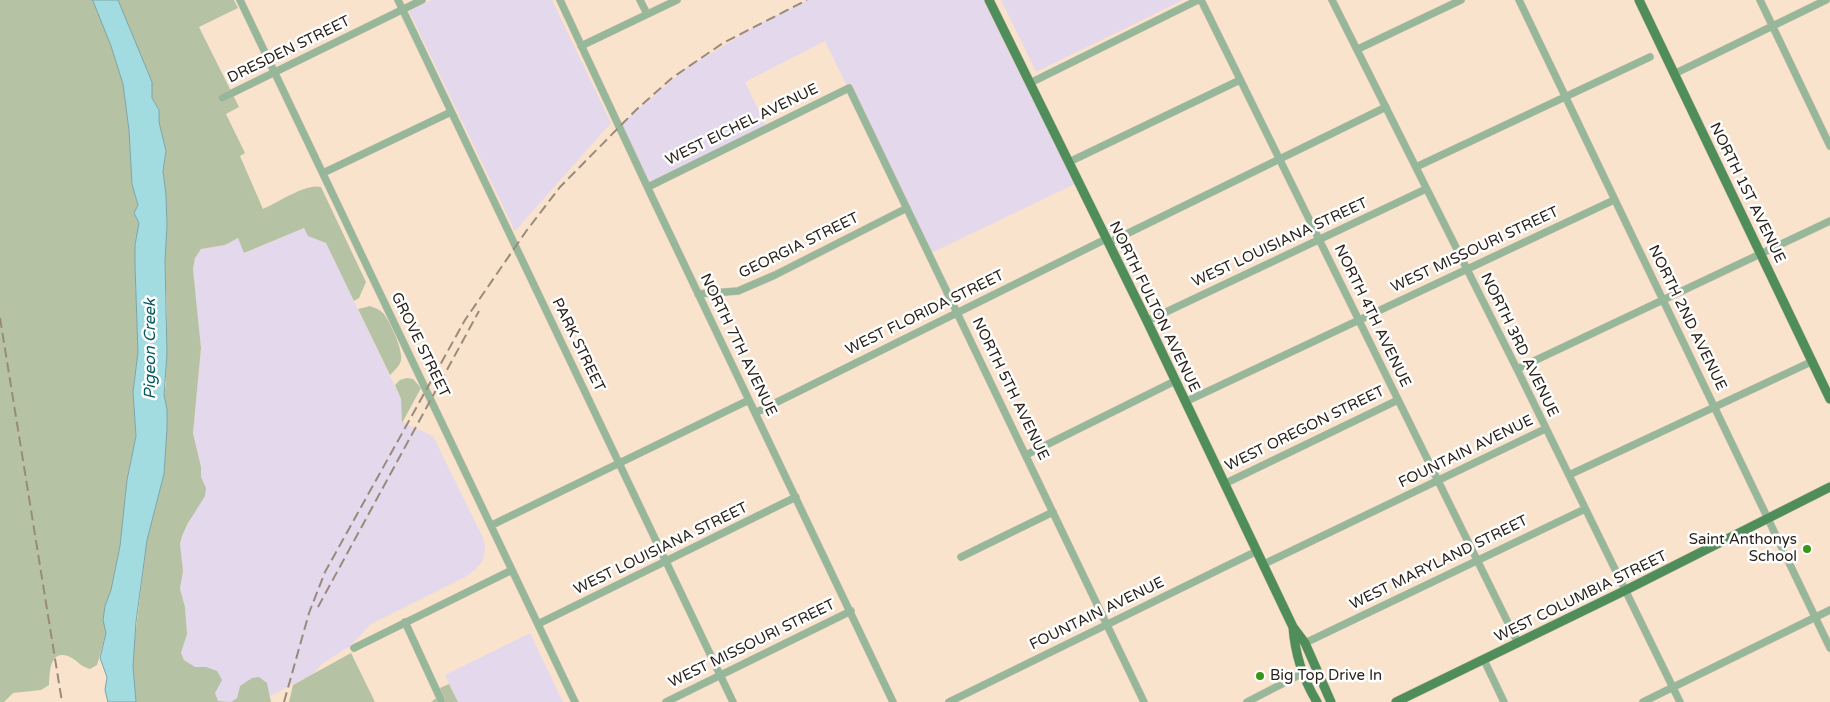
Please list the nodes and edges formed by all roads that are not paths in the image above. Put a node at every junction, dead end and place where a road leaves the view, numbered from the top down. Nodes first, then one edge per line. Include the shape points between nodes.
1 (240, 0) edge
2 (398, 0) edge
3 (422, 0) edge
4 (560, 0) edge
5 (640, 0) edge
6 (677, 0) edge
7 (989, 0) edge
8 (1199, 0) edge
9 (1332, 0) edge
10 (1461, 0) edge
11 (1518, 0) edge
12 (1639, 0) edge
13 (1760, 0) edge
14 (1826, 0) edge
15 (402, 10) junction
16 (647, 14) junction
17 (1772, 26) junction
18 (582, 46) junction
19 (1358, 49) junction
20 (1650, 58) dead end
21 (275, 72) junction
22 (1674, 74) junction
23 (1240, 80) junction
24 (1030, 83) junction
25 (849, 88) joint
26 (1565, 97) junction
27 (222, 98) dead end
28 (1386, 107) junction
29 (451, 112) junction
30 (1830, 146) edge
31 (1279, 159) junction
32 (1069, 162) junction
33 (1416, 167) junction
34 (323, 174) junction
35 (648, 187) junction
36 (1426, 189) junction
37 (1614, 200) junction
38 (907, 208) junction
39 (1830, 220) edge
40 (1319, 240) junction
41 (1107, 241) junction
42 (1761, 254) junction
43 (1467, 269) junction
44 (698, 294) junction
45 (1663, 300) junction
46 (958, 312) junction
47 (1359, 320) junction
48 (1147, 321) junction
49 (1813, 361) junction
50 (1517, 369) junction
51 (1175, 381) junction
52 (1830, 399) edge
53 (749, 400) junction
54 (1398, 400) junction
55 (1185, 402) junction
56 (1714, 407) junction
57 (755, 413) junction
58 (1545, 429) junction
59 (1026, 455) junction
60 (620, 464) junction
61 (1569, 475) junction
62 (1438, 480) junction
63 (1224, 484) junction
64 (1830, 487) edge
65 (796, 498) junction
66 (1585, 509) junction
67 (1053, 512) junction
68 (1768, 518) junction
69 (492, 525) junction
70 (1256, 551) junction
71 (961, 557) dead end
72 (1478, 560) junction
73 (666, 561) junction
74 (1264, 564) junction
75 (512, 570) junction
76 (1626, 590) junction
77 (1830, 610) edge
78 (851, 611) junction
79 (1815, 618) junction
80 (405, 622) junction
81 (538, 624) junction
82 (1107, 625) junction
83 (1293, 627) junction
84 (1305, 643) junction
85 (1518, 643) junction
86 (354, 648) dead end
87 (1830, 648) edge
88 (1484, 660) junction
89 (1303, 673) junction
90 (720, 675) junction
91 (1673, 687) junction
92 (441, 700) dead end
93 (575, 702) edge
94 (666, 702) edge
95 (733, 702) edge
96 (893, 702) edge
97 (949, 702) edge
98 (1144, 702) edge
99 (1247, 702) edge
100 (1317, 702) edge
101 (1331, 702) edge
102 (1396, 702) edge
103 (1504, 702) edge
104 (1643, 702) edge
105 (1680, 702) edge

1 - 21 street, GROVE STREET
2 - 15 street, PARK STREET
3 - 15 street, DRESDEN STREET
4 - 18 street, NORTH 7TH AVENUE
5 - 16 street
6 - 16 street
7 - 24 main road, NORTH FULTON AVENUE
8 - 23 street, NORTH 4TH AVENUE
8 - 24 street
9 - 19 street, NORTH 3RD AVENUE
10 - 19 street
11 - 26 street, NORTH 2ND AVENUE
12 - 22 main road, NORTH 1ST AVENUE
13 - 17 street
14 - 17 street
15 - 21 street, DRESDEN STREET
15 - 29 street, PARK STREET
16 - 18 street
17 - 22 street
17 - 30 street
18 - 35 street, NORTH 7TH AVENUE
19 - 28 street, NORTH 3RD AVENUE
20 - 26 street
21 - 27 street, DRESDEN STREET
21 - 34 street, GROVE STREET
22 - 42 main road, NORTH 1ST AVENUE
23 - 31 street, NORTH 4TH AVENUE
23 - 32 street
24 - 32 main road, NORTH FULTON AVENUE
25 - 35 street, WEST EICHEL AVENUE
25 - 38 street, NORTH 5TH AVENUE
26 - 33 street
26 - 37 street, NORTH 2ND AVENUE
28 - 31 street, WEST FLORIDA STREET
28 - 33 street, NORTH 3RD AVENUE
29 - 34 street
29 - 60 street, PARK STREET
31 - 40 street, NORTH 4TH AVENUE
31 - 41 street, WEST FLORIDA STREET
32 - 41 main road, NORTH FULTON AVENUE
33 - 36 street, NORTH 3RD AVENUE
34 - 69 street, GROVE STREET
35 - 44 street, NORTH 7TH AVENUE
36 - 40 street, WEST LOUISIANA STREET
36 - 43 street, NORTH 3RD AVENUE
37 - 43 street, WEST MISSOURI STREET
37 - 45 street, NORTH 2ND AVENUE
38 - 44 street, GEORGIA STREET via 775,275 738,290
38 - 46 street, NORTH 5TH AVENUE
39 - 42 street
40 - 47 street, NORTH 4TH AVENUE
40 - 48 street, WEST LOUISIANA STREET
41 - 46 street, WEST FLORIDA STREET
41 - 48 main road, NORTH FULTON AVENUE
42 - 45 street
42 - 49 main road, NORTH 1ST AVENUE
43 - 47 street, WEST MISSOURI STREET
43 - 50 street, NORTH 3RD AVENUE
44 - 53 street, NORTH 7TH AVENUE
45 - 50 street
45 - 56 street, NORTH 2ND AVENUE
46 - 57 street, WEST FLORIDA STREET
46 - 59 street, NORTH 5TH AVENUE
47 - 54 street, NORTH 4TH AVENUE
47 - 55 street, WEST MISSOURI STREET
48 - 51 main road, NORTH FULTON AVENUE
49 - 52 main road, NORTH 1ST AVENUE
49 - 56 street
50 - 58 street, NORTH 3RD AVENUE
51 - 55 main road, NORTH FULTON AVENUE
51 - 59 street
53 - 57 street, NORTH 7TH AVENUE
53 - 60 street
54 - 62 street, NORTH 4TH AVENUE
54 - 63 street, WEST OREGON STREET
55 - 63 main road, NORTH FULTON AVENUE
56 - 61 street
56 - 68 street, NORTH 2ND AVENUE
57 - 65 street, NORTH 7TH AVENUE
58 - 61 street, NORTH 3RD AVENUE
58 - 62 street, FOUNTAIN AVENUE
59 - 67 street, NORTH 5TH AVENUE
60 - 69 street
60 - 73 street, PARK STREET
61 - 66 street, NORTH 3RD AVENUE
62 - 72 street, NORTH 4TH AVENUE
62 - 74 street, FOUNTAIN AVENUE
63 - 70 main road, NORTH FULTON AVENUE
64 - 68 main road, WEST COLUMBIA STREET
65 - 73 street, WEST LOUISIANA STREET
65 - 78 street, NORTH 7TH AVENUE
66 - 72 street, WEST MARYLAND STREET
66 - 76 street, NORTH 3RD AVENUE
67 - 71 street
67 - 82 street, NORTH 5TH AVENUE
68 - 76 main road, WEST COLUMBIA STREET
68 - 79 street, NORTH 2ND AVENUE
69 - 75 street, GROVE STREET
70 - 74 main road, NORTH FULTON AVENUE
70 - 82 street, FOUNTAIN AVENUE
72 - 84 street, WEST MARYLAND STREET
72 - 85 street, NORTH 4TH AVENUE
73 - 81 street, WEST LOUISIANA STREET
73 - 90 street, PARK STREET
74 - 83 main road, NORTH FULTON AVENUE
75 - 80 street
75 - 81 street, GROVE STREET
76 - 85 main road, WEST COLUMBIA STREET
76 - 91 street, NORTH 3RD AVENUE
77 - 79 street
78 - 90 street, WEST MISSOURI STREET
78 - 96 street, NORTH 7TH AVENUE
79 - 87 street, NORTH 2ND AVENUE
79 - 91 street
80 - 86 street
80 - 92 street
81 - 93 street, GROVE STREET
82 - 97 street, FOUNTAIN AVENUE
82 - 98 street, NORTH 5TH AVENUE
83 - 84 main road, NORTH FULTON AVENUE
83 - 89 main road, NORTH FULTON AVENUE via 1294,647
84 - 101 main road, NORTH FULTON AVENUE
85 - 88 main road, WEST COLUMBIA STREET
88 - 102 main road, WEST COLUMBIA STREET
88 - 103 street
89 - 99 street
89 - 100 main road, NORTH FULTON AVENUE
90 - 94 street, WEST MISSOURI STREET
90 - 95 street, PARK STREET
91 - 104 street
91 - 105 street, NORTH 3RD AVENUE

